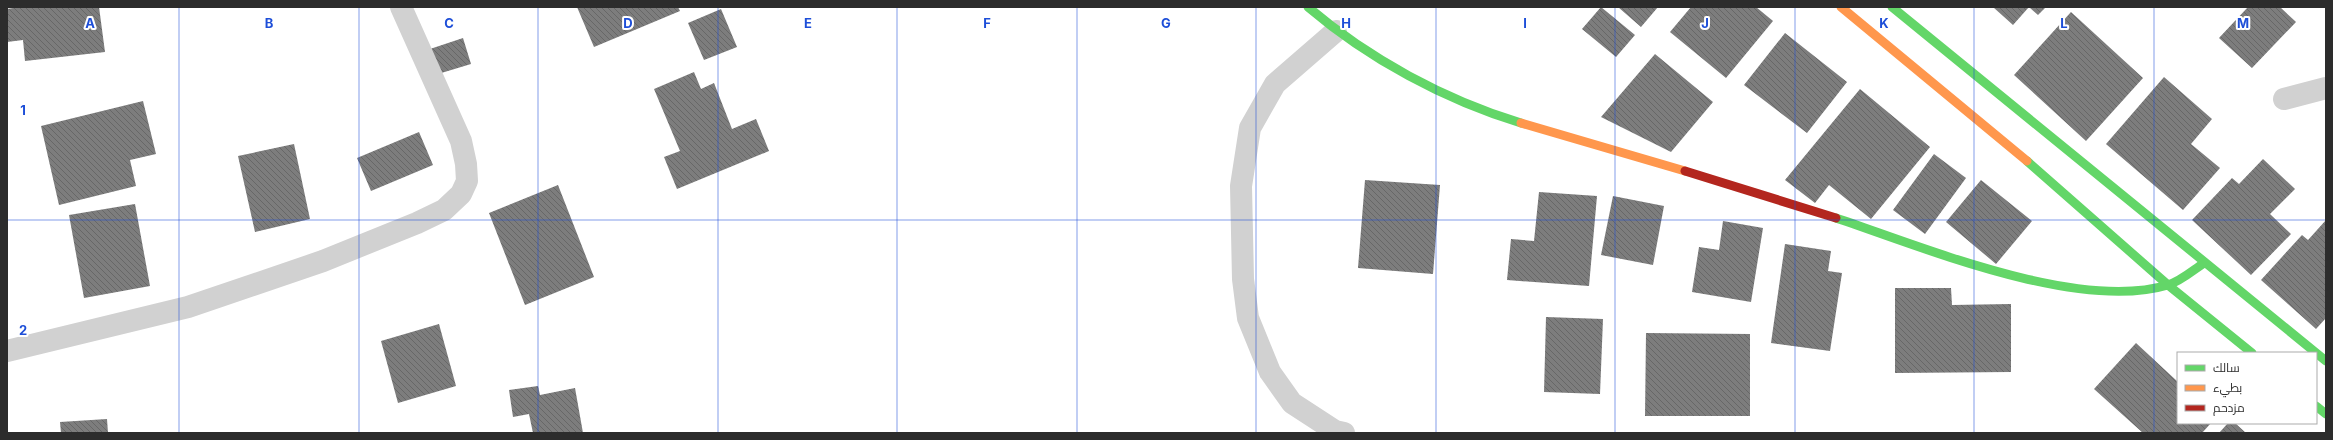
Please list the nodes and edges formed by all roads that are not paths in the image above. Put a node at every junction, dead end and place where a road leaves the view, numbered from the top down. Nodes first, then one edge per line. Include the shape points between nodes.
1 (401, 7) edge
2 (1308, 7) edge
3 (1841, 7) edge
4 (1892, 7) edge
5 (1336, 31) junction
6 (2326, 88) edge
7 (2284, 99) dead end
8 (2204, 263) junction
9 (2168, 285) junction
10 (7, 351) edge
11 (2251, 352) edge
12 (2315, 352) edge
13 (2317, 354) edge
14 (2326, 361) edge
15 (2317, 407) edge
16 (2326, 414) edge
17 (1344, 433) edge

1 - 10 street via 461,141 466,164 467,181 461,194 444,210 417,224 323,261 188,308
2 - 5 main road
3 - 9 main road via 2058,187
4 - 8 main road
5 - 9 main road via 1380,59 1436,89 1502,117 1749,190 1986,268 2081,288 2111,290
5 - 17 street via 1275,84 1250,128 1241,186 1242,264 1248,318 1270,372 1292,403 1335,431
6 - 7 street
8 - 9 main road
8 - 12 main road
9 - 11 main road
13 - 14 main road
15 - 16 main road

